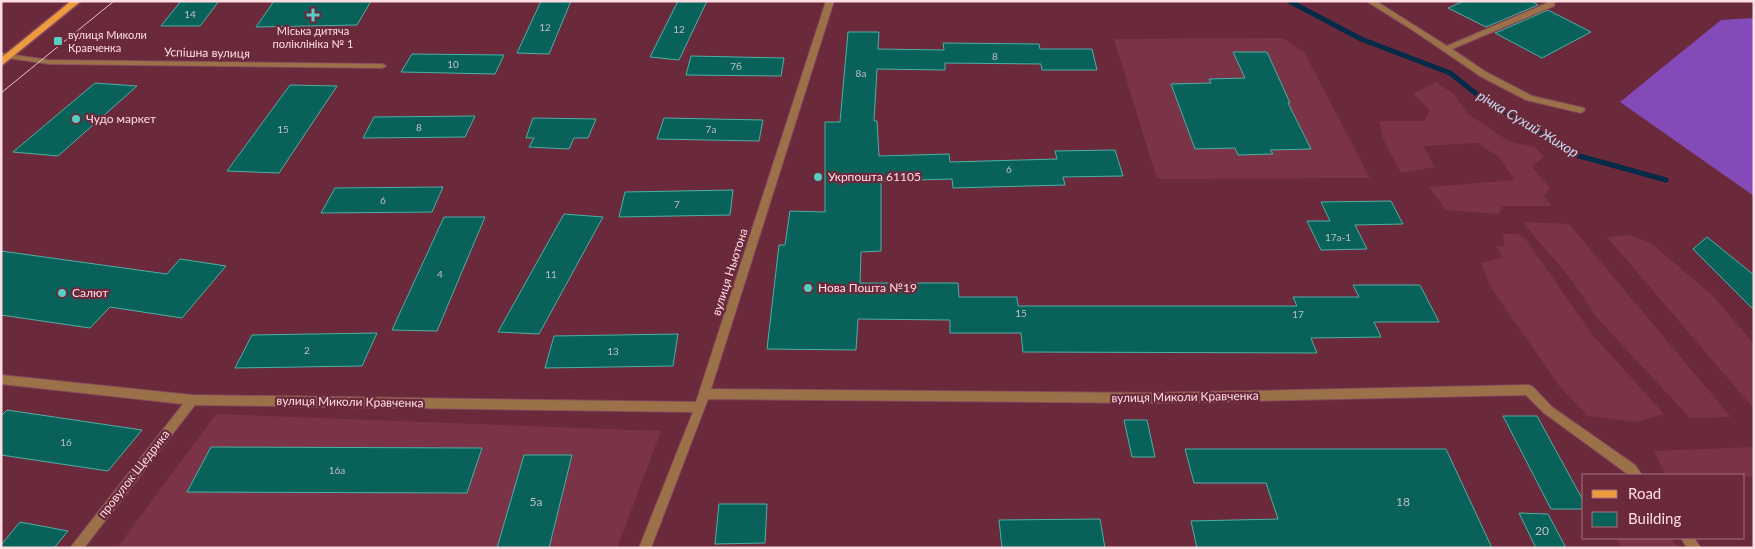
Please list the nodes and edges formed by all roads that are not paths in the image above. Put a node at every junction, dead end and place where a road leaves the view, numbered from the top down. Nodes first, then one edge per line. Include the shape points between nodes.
1 (77, 1) edge
2 (830, 1) edge
3 (1370, 1) edge
4 (1551, 1) edge
5 (1446, 49) junction
6 (4, 58) edge
7 (382, 66) dead end
8 (1581, 110) dead end
9 (1, 379) edge
10 (704, 394) junction
11 (192, 400) junction
12 (700, 407) junction
13 (1635, 474) edge
14 (76, 548) edge
15 (645, 548) edge

1 - 6 main road
2 - 10 street, вулиця Ньютона
3 - 5 street
4 - 5 street via 1551,4
5 - 8 street via 1528,98
6 - 7 street, Успішна вулиця via 48,62
9 - 11 street, вулиця Миколи Кравченка
10 - 12 street, вулиця Ньютона
10 - 13 street, вулиця Миколи Кравченка via 1148,398 1529,390 1548,410
11 - 12 street, вулиця Миколи Кравченка
11 - 14 street, провулок Щедрика
12 - 15 street, вулиця Ньютона

